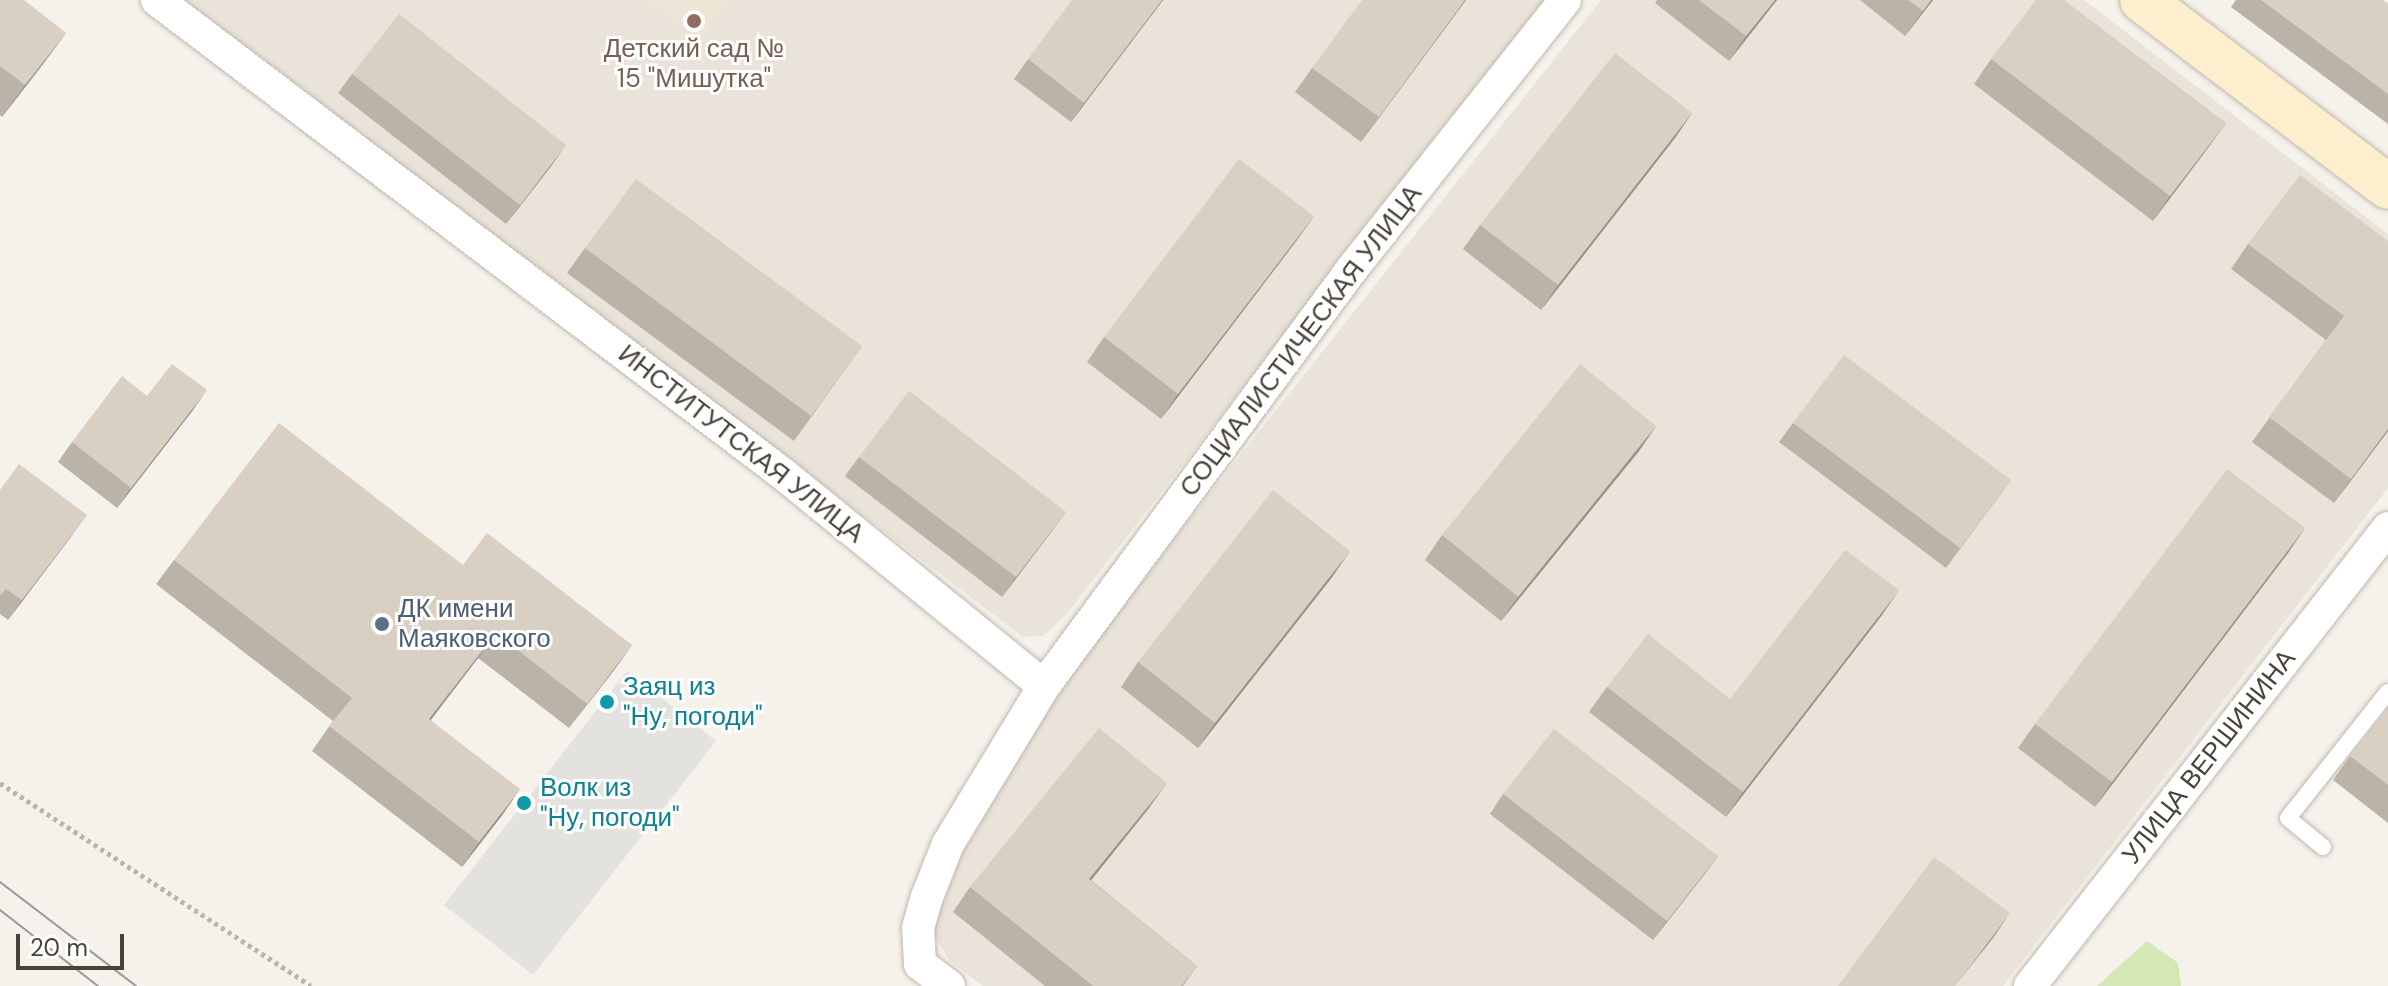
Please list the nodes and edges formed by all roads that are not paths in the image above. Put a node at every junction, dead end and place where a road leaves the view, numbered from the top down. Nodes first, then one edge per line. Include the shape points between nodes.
1 (157, 0) edge
2 (1565, 0) edge
3 (2142, 0) edge
4 (2388, 187) edge
5 (2388, 528) edge
6 (1044, 686) junction
7 (2388, 692) edge
8 (2323, 847) dead end
9 (949, 986) edge
10 (2030, 986) edge

1 - 6 street, ИНСТИТУТСКАЯ УЛИЦА via 783,474
2 - 6 street, СОЦИАЛИСТИЧЕСКАЯ УЛИЦА via 1352,269
3 - 4 main road
5 - 10 street, УЛИЦА ВЕРШИНИНА
6 - 9 street via 948,844 927,897 918,928 920,964
7 - 8 lane via 2288,818

